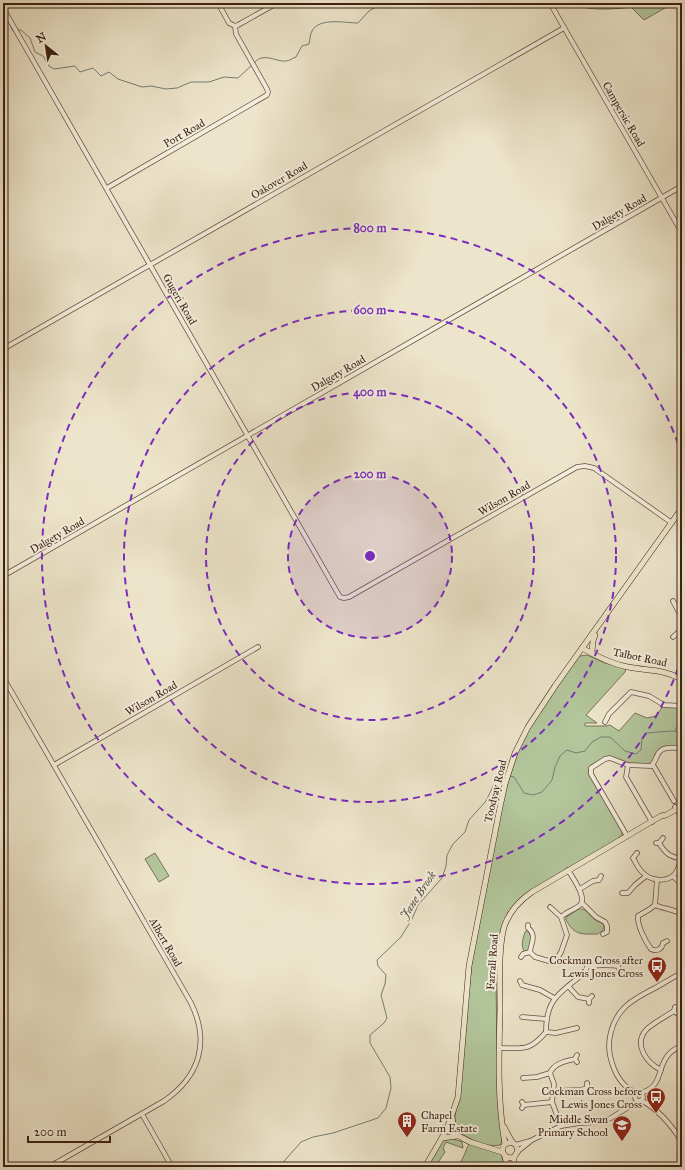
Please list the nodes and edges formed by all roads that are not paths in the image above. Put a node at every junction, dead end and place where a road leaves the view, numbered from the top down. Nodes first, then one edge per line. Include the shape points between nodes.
1 (218, 3) edge
2 (277, 3) edge
3 (550, 3) edge
4 (3, 8) edge
5 (233, 26) junction
6 (564, 28) junction
7 (682, 186) edge
8 (107, 188) junction
9 (662, 198) junction
10 (682, 233) edge
11 (150, 264) junction
12 (3, 349) edge
13 (248, 436) junction
14 (682, 508) edge
15 (672, 523) junction
16 (3, 576) edge
17 (342, 598) joint
18 (673, 601) dead end
19 (682, 618) edge
20 (603, 620) junction
21 (682, 629) edge
22 (672, 637) dead end
23 (258, 647) dead end
24 (583, 647) junction
25 (593, 652) junction
26 (3, 677) edge
27 (682, 679) edge
28 (681, 705) edge
29 (605, 722) dead end
30 (682, 748) edge
31 (54, 765) junction
32 (628, 765) junction
33 (653, 765) junction
34 (678, 806) edge
35 (681, 817) edge
36 (652, 822) junction
37 (627, 836) junction
38 (663, 838) dead end
39 (637, 853) dead end
40 (681, 858) edge
41 (568, 870) junction
42 (601, 876) dead end
43 (646, 876) junction
44 (673, 876) junction
45 (657, 880) junction
46 (682, 883) edge
47 (580, 889) junction
48 (622, 892) dead end
49 (582, 903) junction
50 (655, 905) junction
51 (549, 906) dead end
52 (682, 914) edge
53 (561, 917) junction
54 (527, 928) dead end
55 (606, 934) dead end
56 (666, 941) dead end
57 (530, 952) junction
58 (522, 954) dead end
59 (620, 971) dead end
60 (682, 973) edge
61 (520, 985) dead end
62 (568, 986) junction
63 (554, 998) junction
64 (590, 1000) dead end
65 (676, 1011) dead end
66 (521, 1017) dead end
67 (546, 1019) junction
68 (578, 1028) dead end
69 (546, 1032) junction
70 (682, 1045) edge
71 (499, 1048) junction
72 (576, 1059) dead end
73 (661, 1070) junction
74 (550, 1072) junction
75 (459, 1079) junction
76 (521, 1079) dead end
77 (587, 1083) dead end
78 (554, 1091) junction
79 (639, 1097) junction
80 (552, 1102) junction
81 (523, 1105) dead end
82 (142, 1114) junction
83 (452, 1114) junction
84 (502, 1122) junction
85 (561, 1126) junction
86 (444, 1130) junction
87 (455, 1135) junction
88 (442, 1138) junction
89 (532, 1140) junction
90 (682, 1142) edge
91 (514, 1144) junction
92 (504, 1145) junction
93 (488, 1147) junction
94 (518, 1151) junction
95 (504, 1154) junction
96 (514, 1157) junction
97 (49, 1167) edge
98 (172, 1167) edge
99 (422, 1167) edge
100 (425, 1167) edge
101 (507, 1167) edge
102 (514, 1167) edge

1 - 5 street
2 - 5 street
3 - 6 street, Campersic Road
4 - 8 street, Gugeri Road
5 - 8 street, Port Road via 268,92 264,97
6 - 9 street, Campersic Road
6 - 11 street, Oakover Road
7 - 9 street, Dalgety Road
8 - 11 street, Gugeri Road
9 - 10 street, Campersic Road
9 - 13 street, Dalgety Road
11 - 12 street, Oakover Road
11 - 13 street, Gugeri Road
13 - 16 street, Dalgety Road
13 - 17 street, Gugeri Road
14 - 15 main road, Toodyay Road
15 - 17 street, Wilson Road via 594,468 577,467 349,597
15 - 20 main road, Toodyay Road
18 - 19 street
20 - 24 main road, Toodyay Road
20 - 25 main road via 592,641
21 - 22 street
23 - 31 street, Wilson Road
24 - 25 main road, Talbot Road
24 - 75 main road, Toodyay Road via 528,726 515,753 505,784 470,966
25 - 27 main road, Talbot Road via 620,665 664,672
26 - 31 street, Albert Road
28 - 29 street via 662,705 651,697 632,692 609,714
30 - 33 street via 661,750
31 - 82 street, Albert Road via 191,1003 199,1023 200,1052 191,1074 172,1096
32 - 33 street
32 - 36 street via 626,777
32 - 37 street via 608,758 593,766 590,771
33 - 34 street
34 - 35 street
34 - 36 main road, Farrall Road
36 - 37 main road, Farrall Road
37 - 41 main road, Farrall Road
38 - 40 street via 658,843 664,851 668,855
39 - 43 street via 631,858
40 - 44 street
41 - 47 street
41 - 71 main road, Farrall Road via 516,904 506,922 500,970
42 - 47 street via 599,880
43 - 45 street
43 - 48 street via 629,894
44 - 45 street
44 - 46 street
45 - 50 street
47 - 49 street
49 - 53 street
49 - 55 street via 605,922
50 - 52 street
50 - 56 street via 638,916 638,924 653,950 661,948
51 - 53 street
53 - 57 street via 567,935 558,957 549,961 535,957
54 - 57 street via 534,938
57 - 58 street
59 - 62 street via 620,965 591,965
60 - 79 street via 631,1002 620,1012 614,1024 609,1041 610,1058 618,1077
61 - 63 street via 540,990
62 - 63 street
62 - 64 street via 578,997
63 - 67 street
65 - 73 street via 646,1030 641,1040 646,1059 652,1066
66 - 67 street
67 - 69 street
68 - 69 street via 556,1033
69 - 71 street via 526,1048
70 - 73 street via 669,1054
71 - 84 main road, Farrall Road
72 - 74 street via 558,1064
73 - 79 street via 657,1082
74 - 76 street
74 - 78 street
75 - 83 main road, Toodyay Road via 458,1096
75 - 86 main road, Toodyay Road
77 - 78 street via 589,1090
78 - 80 street
79 - 85 street via 611,1118 599,1122
79 - 90 street via 665,1119
80 - 81 street
80 - 85 street
82 - 97 street, Albert Road
82 - 98 street
83 - 86 main road, Toodyay Road
83 - 87 main road
84 - 91 main road, Farrall Road
84 - 92 main road, Farrall Road
85 - 89 street
86 - 87 main road
86 - 88 main road, Toodyay Road
86 - 99 main road, Toodyay Road
87 - 88 main road
87 - 93 main road
88 - 100 main road, Toodyay Road
89 - 91 street
89 - 94 street
91 - 92 main road
91 - 94 main road, Farrall Road
92 - 93 main road
92 - 95 main road, Farrall Road
93 - 95 main road
94 - 96 main road
95 - 96 main road via 508,1158
95 - 101 main road, Farrall Road
96 - 102 main road

